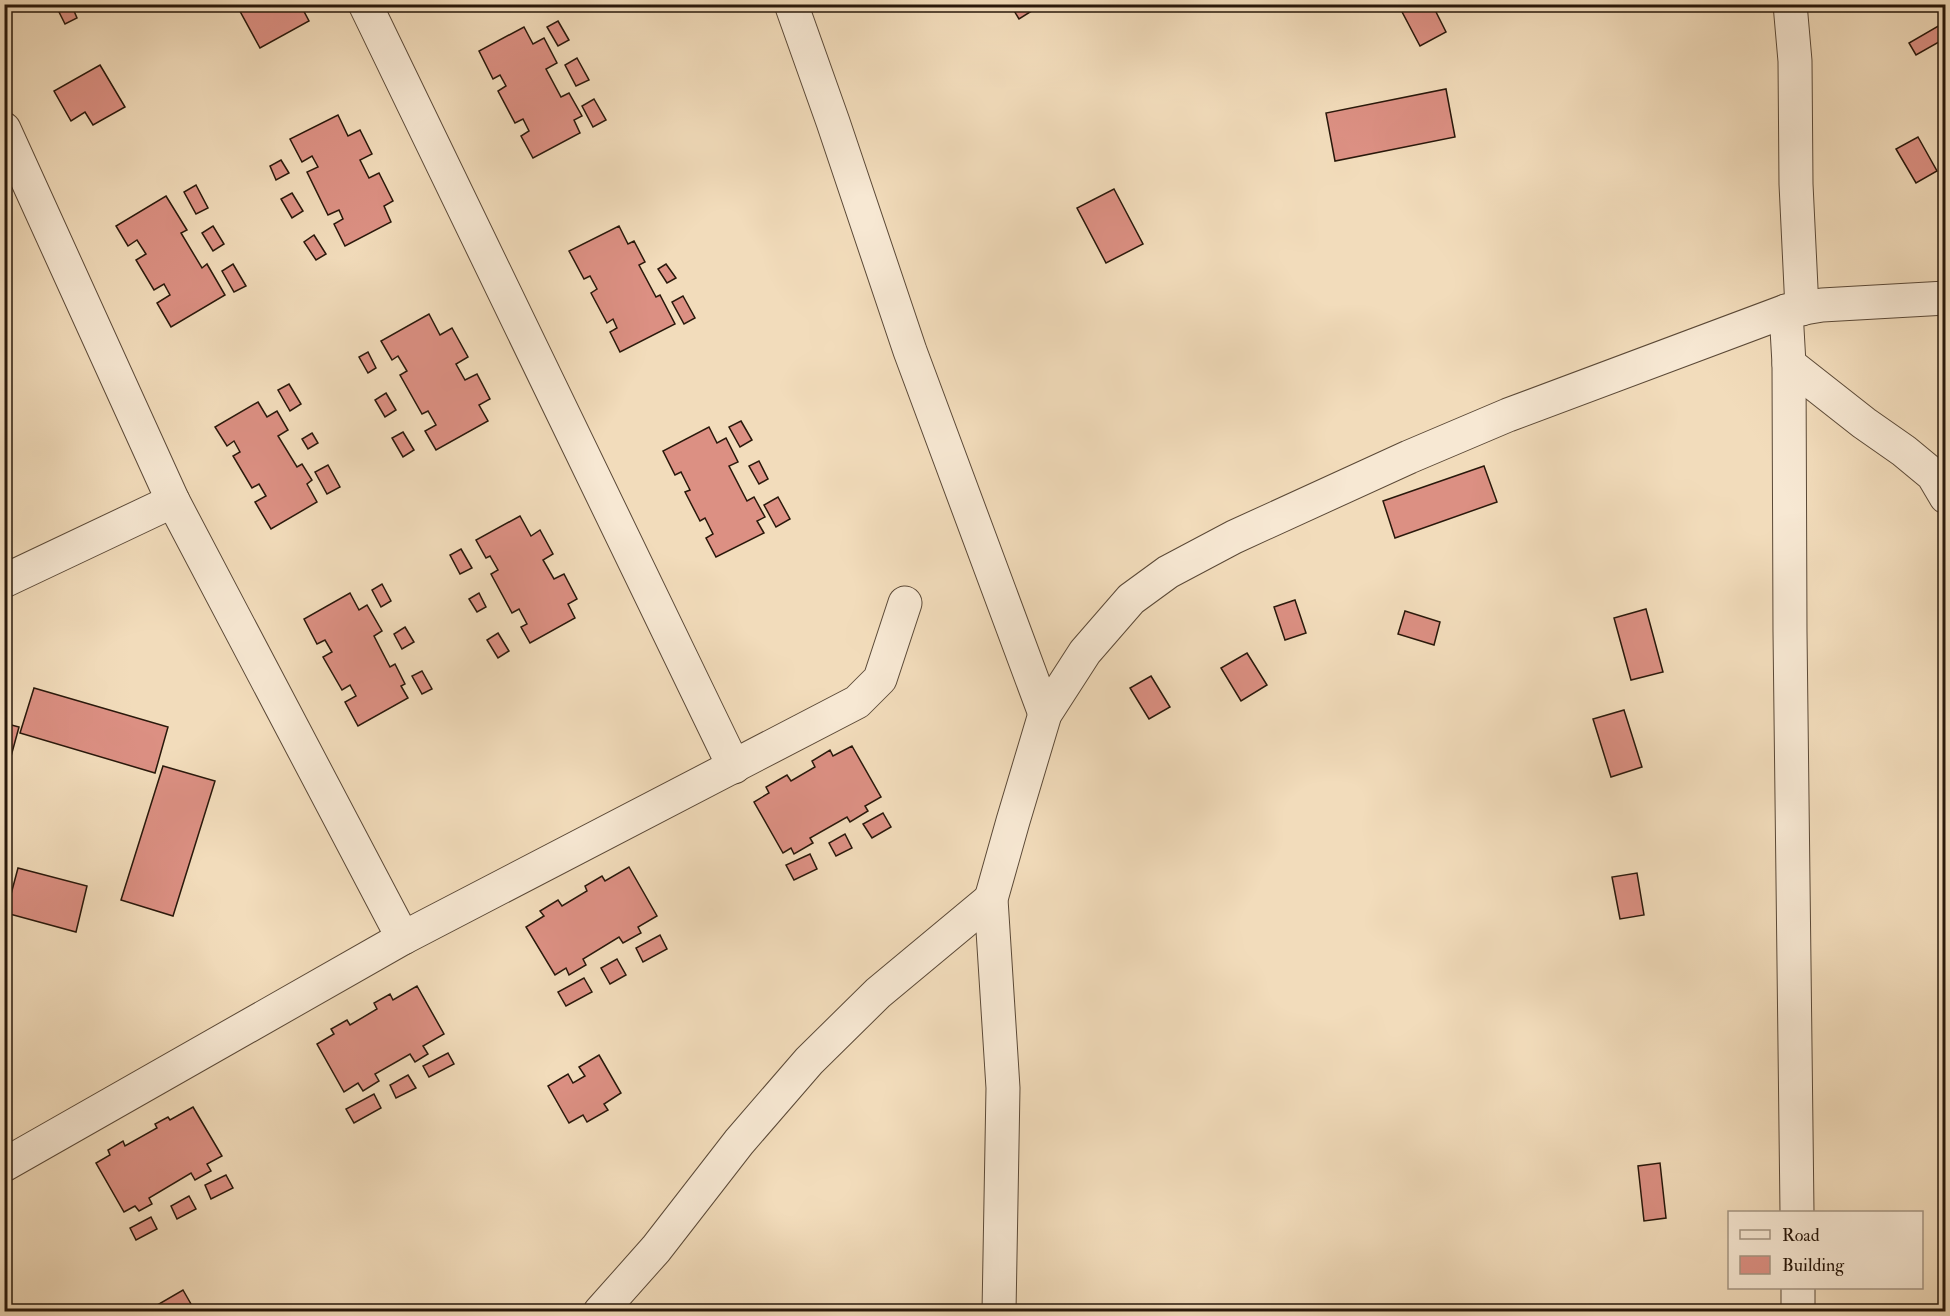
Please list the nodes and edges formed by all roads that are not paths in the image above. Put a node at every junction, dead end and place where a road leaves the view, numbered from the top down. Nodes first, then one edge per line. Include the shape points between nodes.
1 (365, 4) edge
2 (791, 4) edge
3 (1790, 4) edge
4 (4, 129) edge
5 (1946, 298) edge
6 (1794, 310) junction
7 (1789, 364) junction
8 (1946, 497) edge
9 (173, 501) junction
10 (4, 581) edge
11 (905, 603) dead end
12 (1045, 714) junction
13 (735, 766) junction
14 (991, 899) junction
15 (403, 938) junction
16 (4, 1166) edge
17 (1797, 1211) edge
18 (1798, 1289) edge
19 (600, 1311) edge
20 (999, 1311) edge
21 (1798, 1311) edge

1 - 13 street
2 - 12 street via 910,351
3 - 6 street via 1795,61
4 - 9 street
5 - 6 street
6 - 7 street
6 - 12 street via 1461,435 1292,510 1168,572 1131,599 1085,652
7 - 8 street via 1933,475
7 - 17 street
9 - 10 street
9 - 15 street
11 - 13 street via 880,678 856,702
12 - 14 street
13 - 15 street
14 - 19 street via 878,993 809,1061 738,1142 656,1249
14 - 20 street via 1003,1088
15 - 16 street
18 - 21 street

